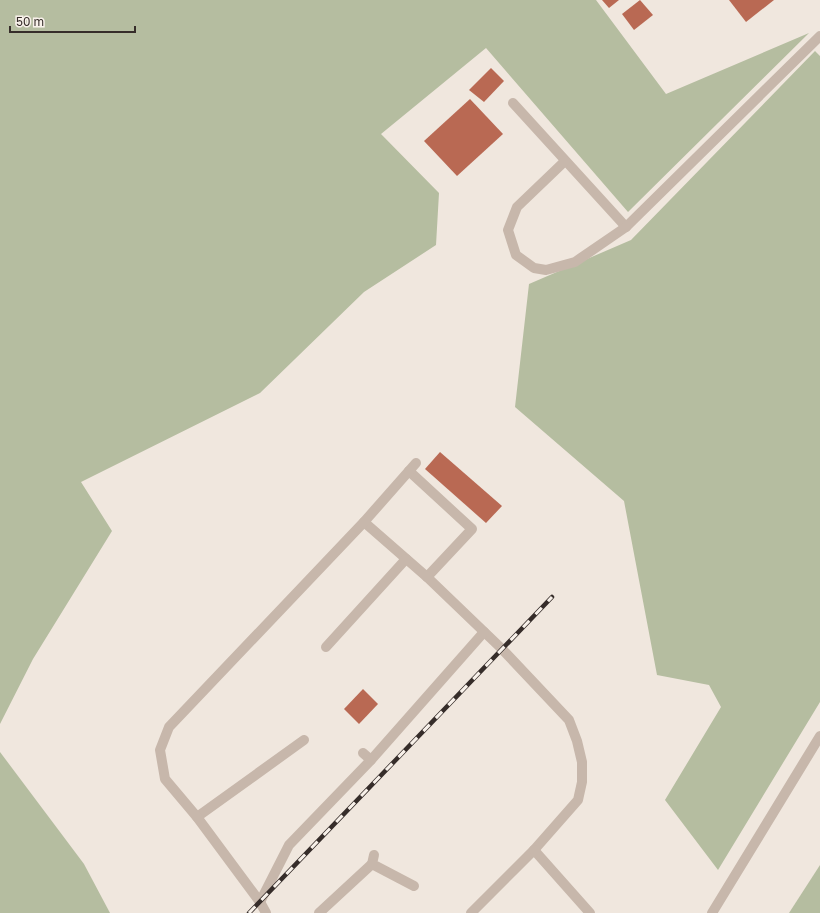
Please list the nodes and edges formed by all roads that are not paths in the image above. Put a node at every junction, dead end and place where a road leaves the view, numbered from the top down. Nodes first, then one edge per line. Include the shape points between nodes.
1 (820, 36) edge
2 (513, 103) dead end
3 (565, 161) junction
4 (626, 227) junction
5 (364, 522) junction
6 (406, 559) junction
7 (427, 577) junction
8 (484, 632) junction
9 (326, 647) dead end
10 (820, 736) edge
11 (304, 740) dead end
12 (363, 753) dead end
13 (371, 760) junction
14 (197, 817) junction
15 (534, 850) junction
16 (414, 886) dead end
17 (260, 902) junction
18 (266, 913) edge
19 (319, 913) edge
20 (471, 913) edge
21 (590, 913) edge
22 (712, 913) edge

1 - 4 lane
2 - 3 lane
3 - 4 lane
3 - 4 lane via 516,206 508,230 516,255 534,268 546,270 575,262
5 - 6 lane
5 - 7 lane via 413,467 472,529
5 - 14 lane via 169,727 160,750 165,779
6 - 7 lane
6 - 9 lane
7 - 8 lane
8 - 13 lane
8 - 15 lane via 569,720 579,748 582,782 578,800
10 - 22 lane
11 - 14 lane
12 - 13 lane
13 - 17 lane via 289,845
14 - 17 lane
15 - 20 lane
15 - 21 lane
16 - 19 lane via 373,859
17 - 18 lane

